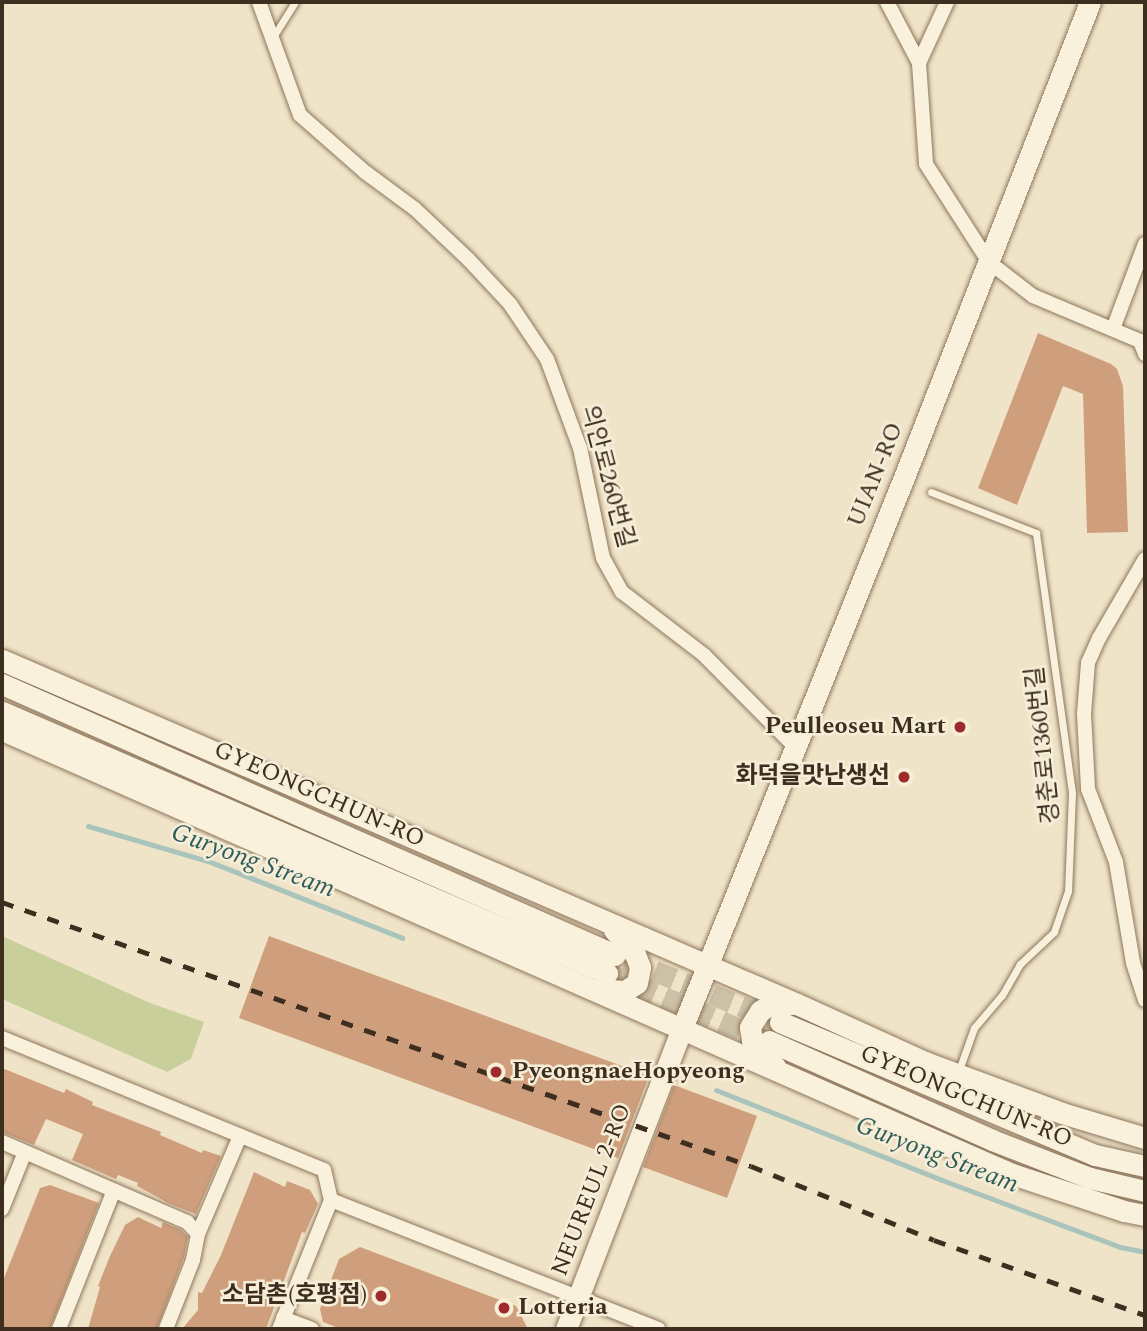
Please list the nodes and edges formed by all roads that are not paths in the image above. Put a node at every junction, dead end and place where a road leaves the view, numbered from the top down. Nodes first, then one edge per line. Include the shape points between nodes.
1 (259, 2) edge
2 (295, 2) edge
3 (887, 2) edge
4 (947, 2) edge
5 (1090, 2) edge
6 (273, 38) junction
7 (919, 63) junction
8 (1145, 244) edge
9 (989, 262) junction
10 (1113, 329) junction
11 (1145, 353) edge
12 (930, 492) dead end
13 (1145, 559) edge
14 (2, 660) edge
15 (2, 684) edge
16 (2, 712) edge
17 (2, 730) edge
18 (795, 747) junction
19 (1088, 789) junction
20 (1072, 793) junction
21 (608, 924) junction
22 (709, 967) junction
23 (583, 985) junction
24 (1145, 1000) edge
25 (797, 1004) junction
26 (780, 1022) tunnel mouth
27 (681, 1031) junction
28 (2, 1038) edge
29 (769, 1041) tunnel mouth
30 (958, 1074) junction
31 (790, 1078) junction
32 (240, 1136) junction
33 (1144, 1137) edge
34 (2, 1142) edge
35 (25, 1152) junction
36 (1145, 1166) edge
37 (114, 1190) junction
38 (1145, 1191) edge
39 (331, 1200) junction
40 (2, 1209) edge
41 (1145, 1215) edge
42 (198, 1234) junction
43 (579, 1297) junction
44 (281, 1323) edge
45 (59, 1329) edge
46 (166, 1329) edge
47 (312, 1329) edge
48 (566, 1329) edge
49 (659, 1329) edge

1 - 6 street, 의안로260번길
2 - 6 lane
3 - 7 street
4 - 7 street
5 - 9 street, UIAN-RO
6 - 18 street, 의안로260번길 via 300,115 468,259 510,304 547,359 580,448 603,558 622,592 704,655
7 - 9 street via 926,164
8 - 10 street
9 - 10 street via 1033,296
9 - 18 street, UIAN-RO
10 - 11 street via 1140,341
12 - 20 lane, 경춘로1360번길 via 1035,533
13 - 19 street via 1088,663 1084,714
14 - 21 street
15 - 16 street, GYEONGCHUN-RO via 611,964
17 - 23 street
18 - 22 street, UIAN-RO
19 - 20 lane
19 - 24 street via 1116,862 1133,964
20 - 30 lane, 경춘로1360번길 via 1068,891 1054,932 1020,964 974,1028
21 - 22 street
21 - 23 street via 635,954 640,967 637,983 625,990
22 - 25 street
22 - 27 street, NEUREUL 2-RO
23 - 27 street
25 - 30 street
25 - 31 street via 771,1004 750,1027 762,1056
26 - 36 street, GYEONGCHUN-RO via 1095,1155
27 - 31 street
27 - 43 street, NEUREUL 2-RO
28 - 32 street
29 - 38 street, GYEONGCHUN-RO via 992,1140 1090,1178
30 - 33 street via 1062,1113
31 - 41 street via 1012,1174
32 - 39 street via 324,1170
32 - 42 street
34 - 35 street
35 - 37 street
35 - 40 street
37 - 42 street via 187,1222
37 - 45 street
39 - 43 street
39 - 44 street
42 - 46 street via 193,1260
43 - 48 street, NEUREUL 2-RO
43 - 49 street
44 - 47 street

